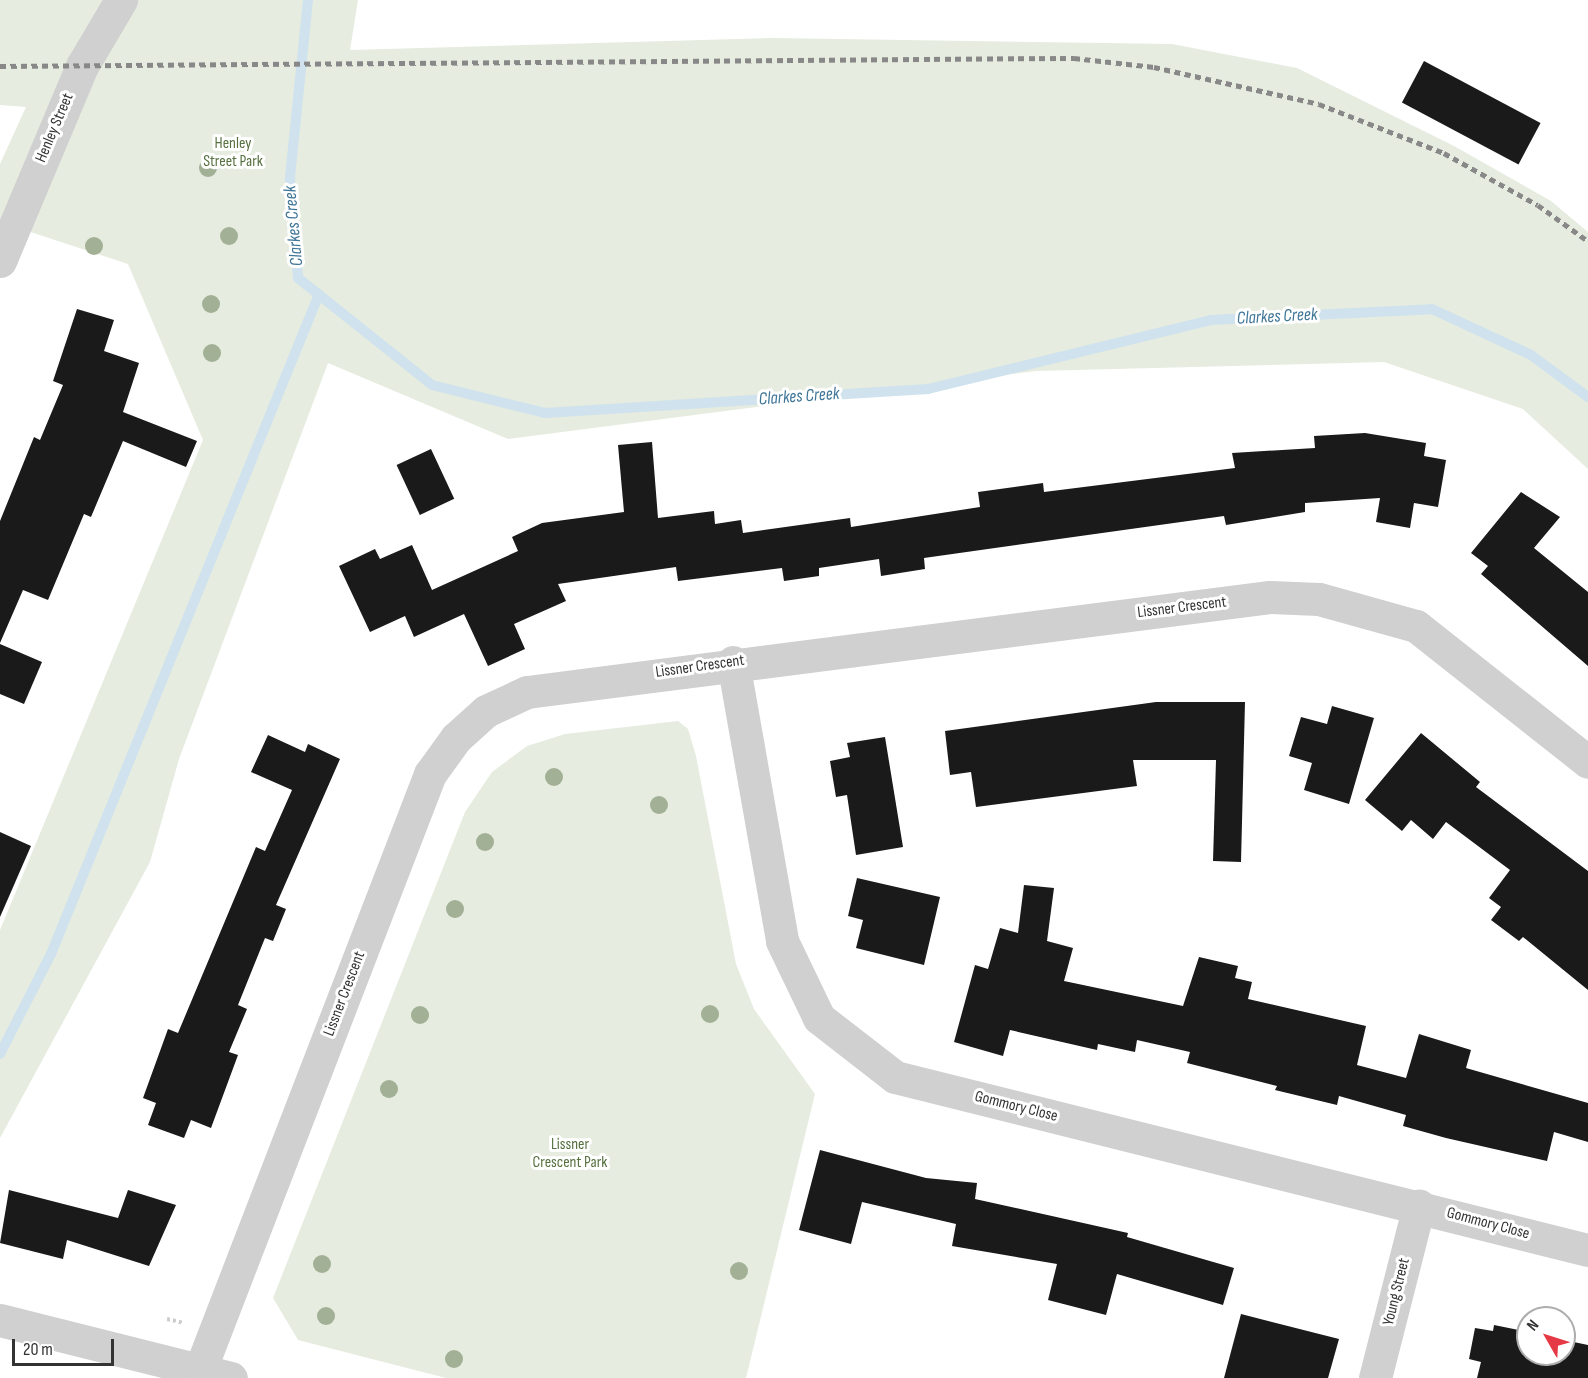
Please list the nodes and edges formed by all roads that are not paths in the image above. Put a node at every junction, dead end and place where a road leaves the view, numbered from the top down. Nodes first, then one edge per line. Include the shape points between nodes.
1 (121, 0) edge
2 (0, 261) edge
3 (733, 662) junction
4 (1588, 762) edge
5 (1419, 1206) junction
6 (1588, 1250) edge
7 (0, 1320) edge
8 (200, 1370) junction
9 (231, 1378) edge
10 (1375, 1378) edge

1 - 2 street, Henley Street via 82,66
3 - 4 street, Lissner Crescent via 1270,597 1319,599 1416,626
3 - 5 street, Gommory Close via 782,941 819,1018 895,1077
3 - 8 street, Lissner Crescent via 527,692 486,711 456,738 430,774
5 - 6 street, Gommory Close
5 - 10 street, Young Street
7 - 8 street
8 - 9 street

